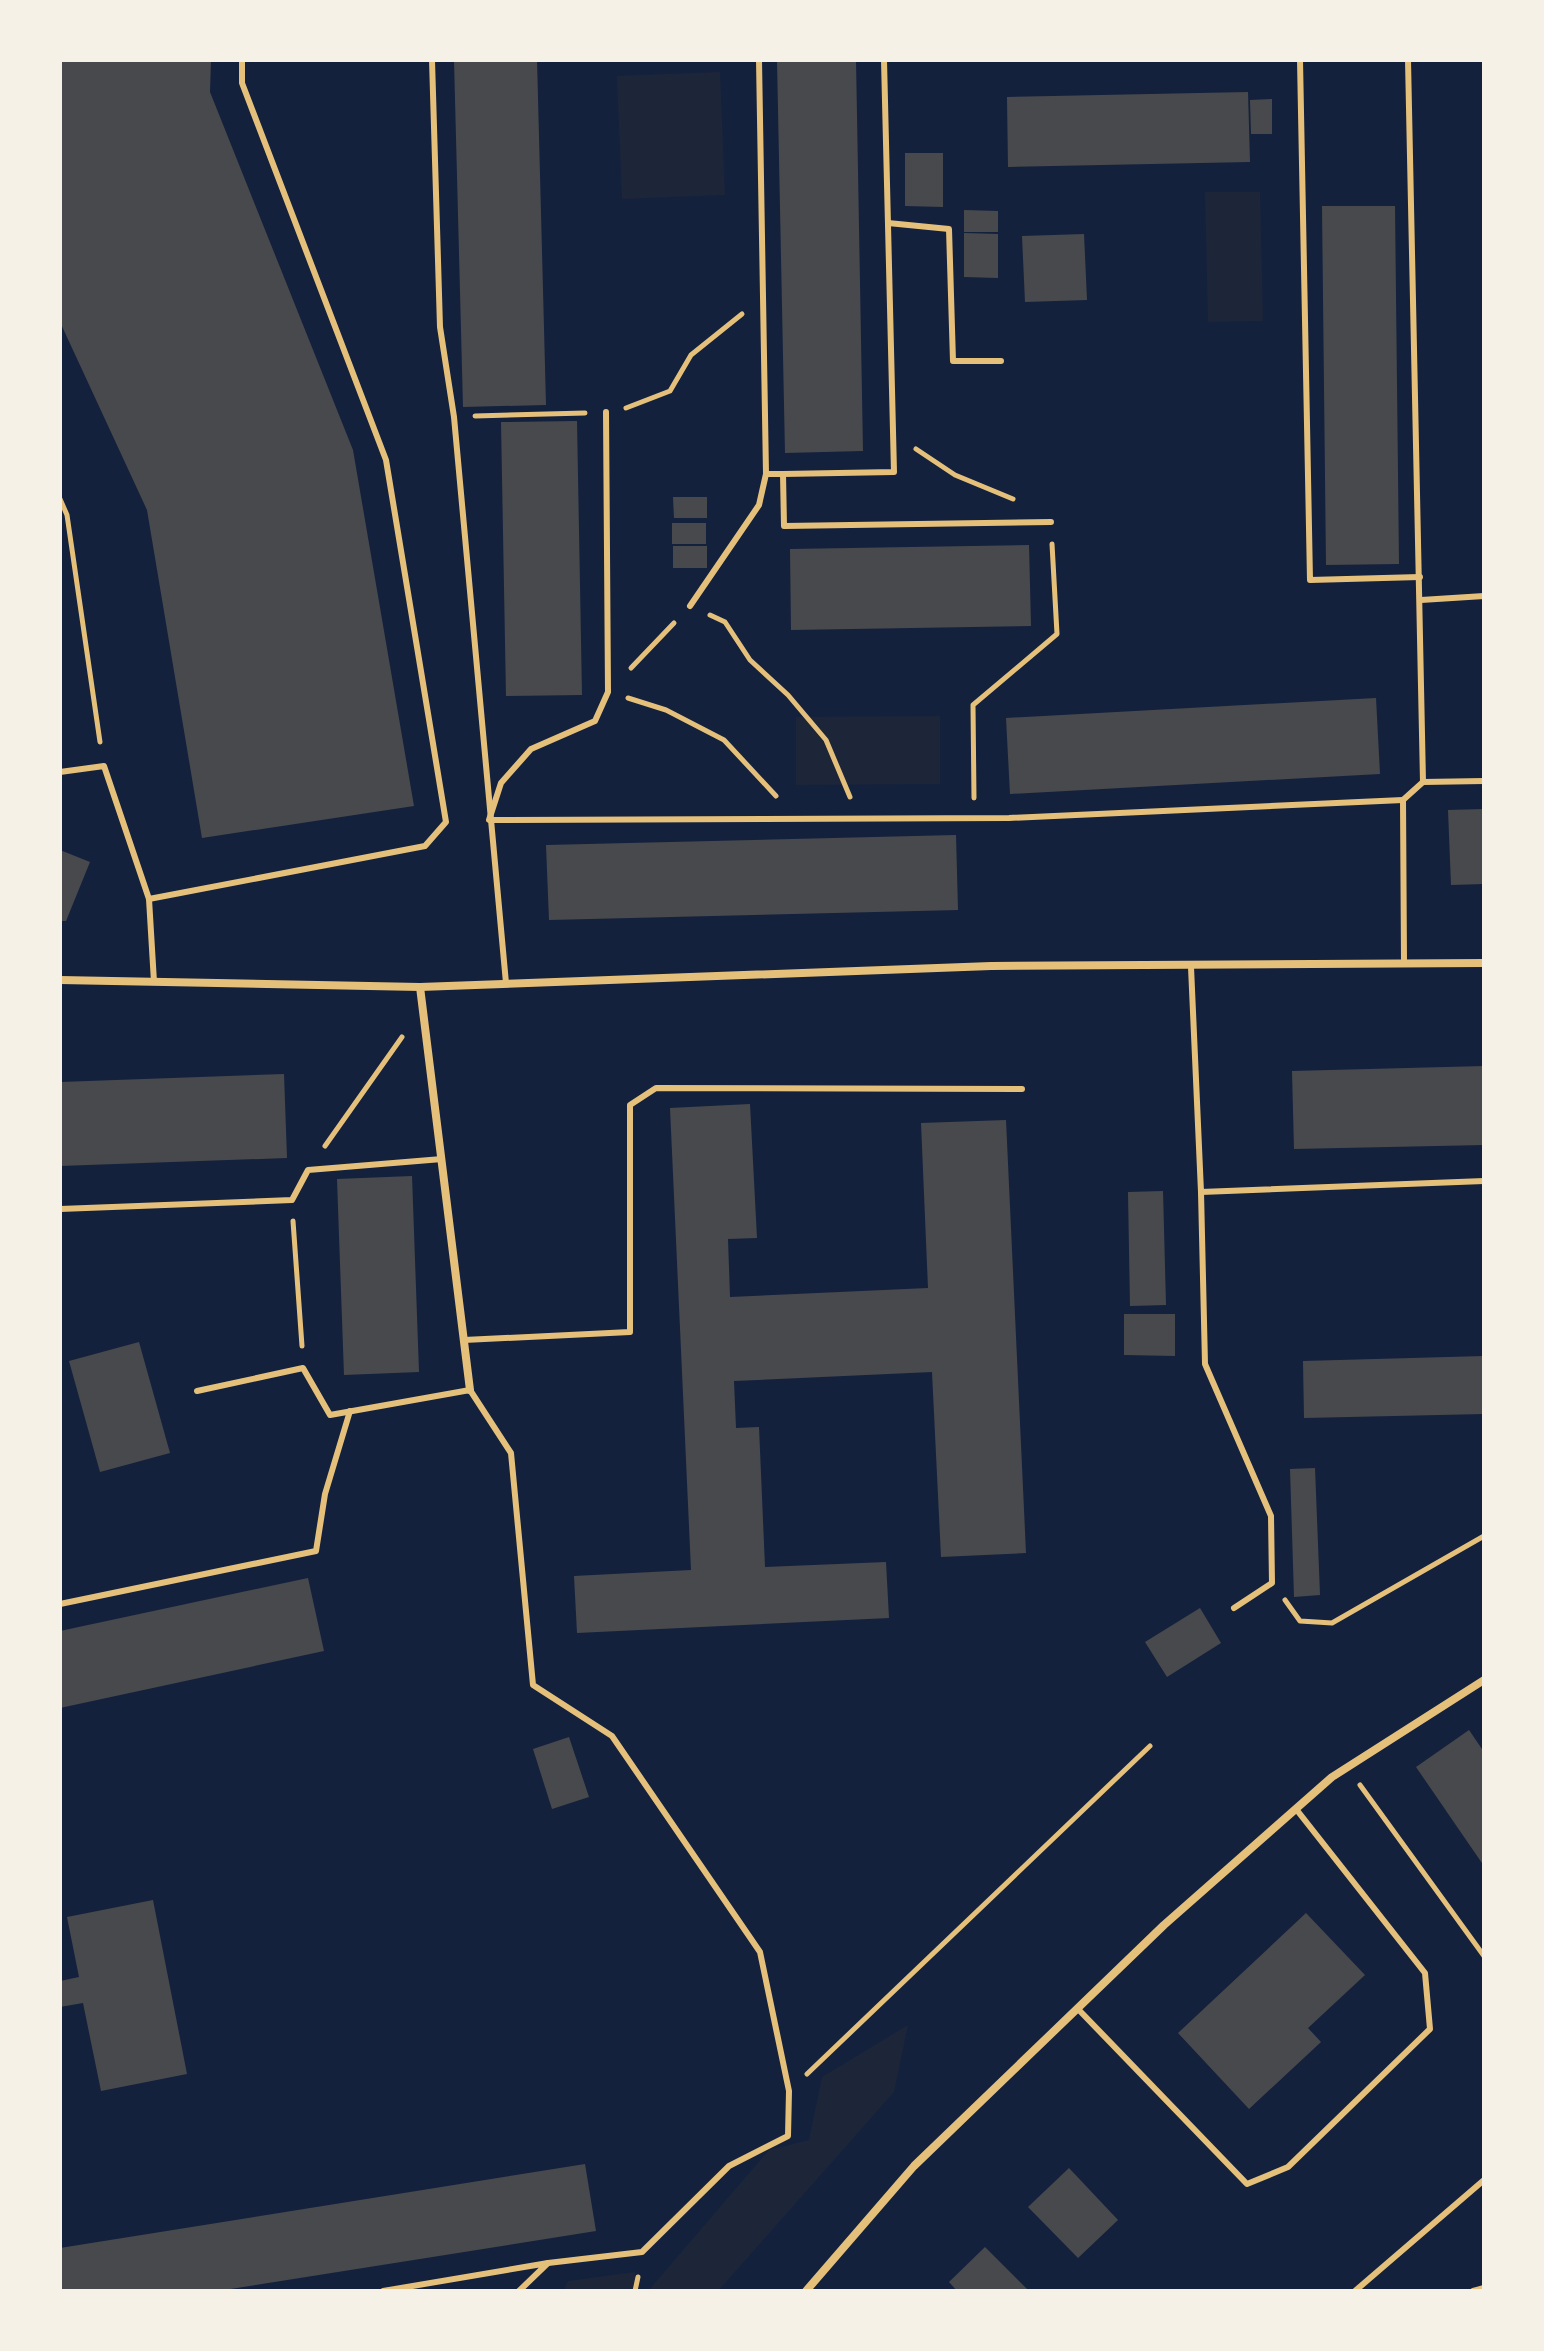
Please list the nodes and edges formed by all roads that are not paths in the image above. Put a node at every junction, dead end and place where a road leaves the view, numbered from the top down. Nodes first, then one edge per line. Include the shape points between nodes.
1 (242, 60) edge
2 (432, 60) edge
3 (759, 60) edge
4 (884, 60) edge
5 (1300, 60) edge
6 (1408, 60) edge
7 (888, 223) junction
8 (1001, 361) dead end
9 (606, 412) road end
10 (766, 474) junction
11 (783, 474) junction
12 (1051, 522) road end
13 (1420, 577) junction
14 (1484, 596) edge
15 (1421, 600) junction
16 (690, 606) road end
17 (60, 772) edge
18 (1484, 781) edge
19 (1423, 782) junction
20 (1403, 800) junction
21 (489, 820) junction
22 (149, 899) junction
23 (1404, 962) junction
24 (1484, 963) edge
25 (1191, 967) junction
26 (60, 980) edge
27 (154, 982) junction
28 (506, 983) junction
29 (420, 987) junction
30 (1022, 1089) dead end
31 (442, 1159) junction
32 (1484, 1181) edge
33 (1201, 1192) junction
34 (60, 1209) edge
35 (464, 1340) junction
36 (470, 1390) junction
37 (197, 1391) dead end
38 (350, 1411) junction
39 (60, 1604) edge
40 (1234, 1608) dead end
41 (1484, 1680) edge
42 (1296, 1809) junction
43 (1078, 2009) junction
44 (1484, 2180) edge
45 (548, 2263) junction
46 (1484, 2288) edge
47 (383, 2291) edge
48 (519, 2291) edge
49 (806, 2291) edge
50 (1355, 2291) edge
51 (1473, 2291) edge

1 - 22 lane via 242,83 386,460 446,822 425,846
2 - 21 lane via 440,327 454,417
3 - 10 lane
4 - 7 lane
5 - 13 lane via 1310,580
6 - 13 lane
7 - 8 lane via 949,229 953,361
7 - 11 lane via 894,472
9 - 21 lane via 608,692 595,721 531,749 501,783
10 - 11 lane
10 - 16 lane via 759,505
11 - 12 lane via 784,526
13 - 15 lane
14 - 15 lane
15 - 19 lane
17 - 22 lane via 104,766
18 - 19 lane
19 - 20 lane
20 - 21 lane via 1009,818
20 - 23 lane
21 - 28 lane
22 - 27 lane
23 - 24 street
23 - 25 street
25 - 28 street via 991,966
25 - 33 lane
26 - 27 street
27 - 29 street
28 - 29 street
29 - 31 street
30 - 35 lane via 656,1088 630,1105 630,1332
31 - 34 lane via 308,1170 292,1200
31 - 35 street
32 - 33 lane
33 - 40 lane via 1205,1364 1271,1516 1272,1583
35 - 36 street
36 - 38 lane
36 - 45 lane via 511,1453 533,1685 612,1736 760,1952 789,2091 788,2136 729,2166 642,2252
37 - 38 lane via 303,1368 330,1415
38 - 39 lane via 325,1494 316,1551
41 - 42 street via 1348,1768
42 - 43 street
42 - 43 lane via 1425,1973 1430,2029 1288,2167 1247,2184
43 - 49 street via 914,2166
44 - 50 lane
45 - 47 lane
45 - 48 lane
46 - 51 lane

